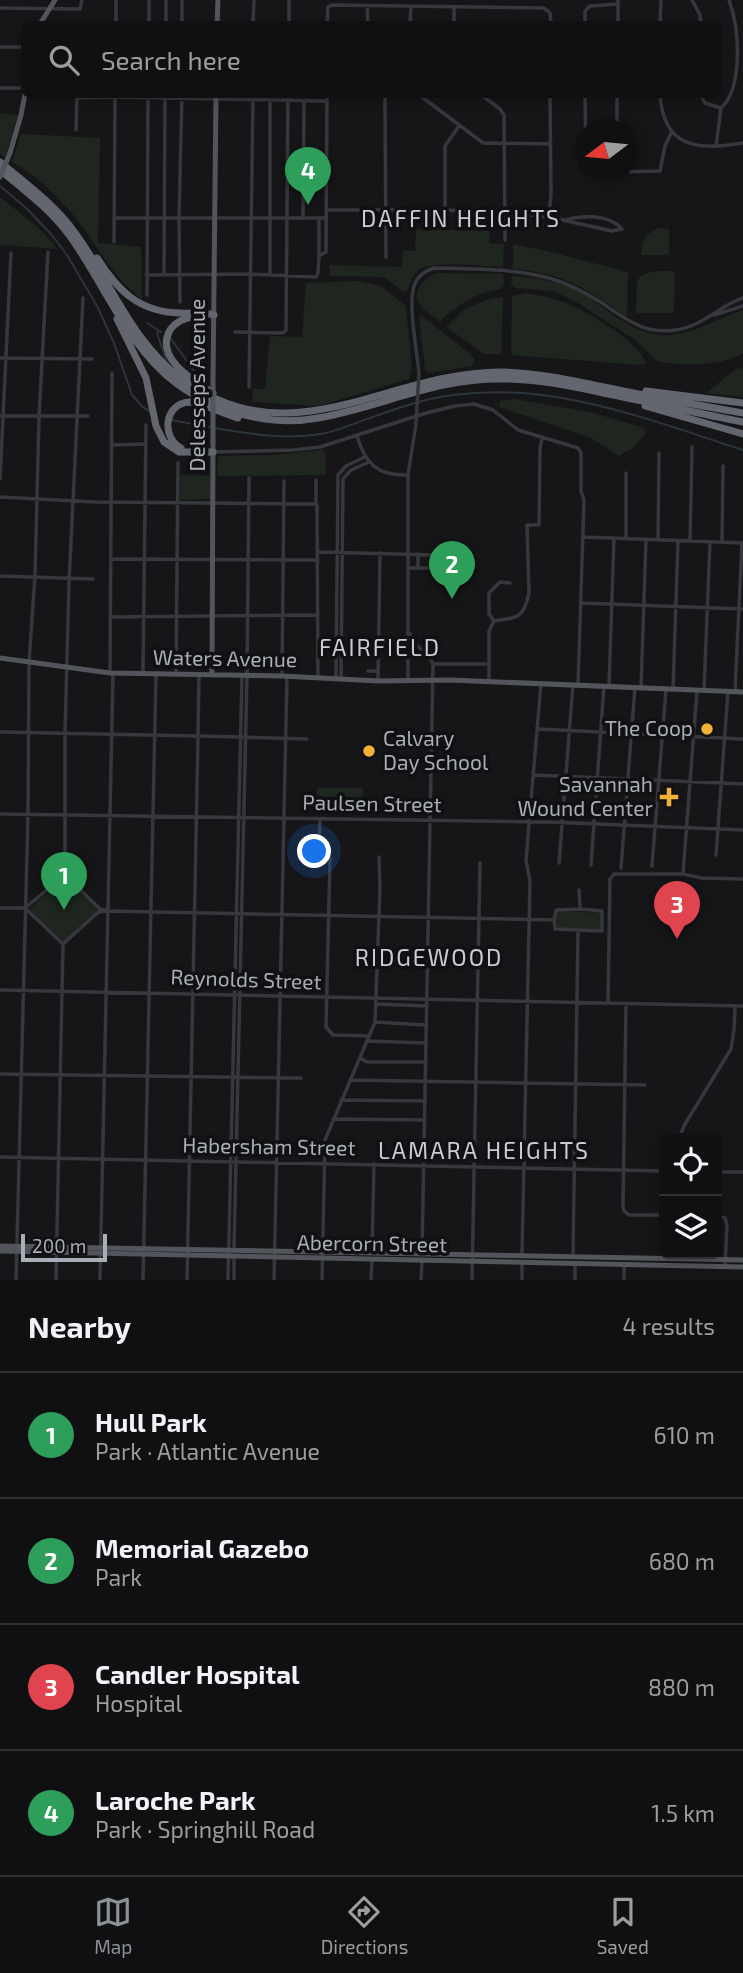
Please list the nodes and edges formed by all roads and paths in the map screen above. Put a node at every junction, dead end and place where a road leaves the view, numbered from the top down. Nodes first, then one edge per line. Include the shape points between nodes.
1 (55, 0) edge
2 (116, 0) edge
3 (149, 0) edge
4 (166, 0) edge
5 (182, 0) edge
6 (218, 0) edge
7 (254, 0) edge
8 (289, 0) edge
9 (450, 0) edge
10 (489, 0) edge
11 (661, 0) edge
12 (692, 0) edge
13 (729, 0) edge
14 (82, 1) edge
15 (618, 2) edge
16 (341, 3) edge
17 (367, 5) junction
18 (411, 6) junction
19 (489, 6) junction
20 (452, 7) junction
21 (0, 8) edge
22 (50, 9) junction
23 (743, 19) edge
24 (735, 20) junction
25 (42, 21) edge
26 (116, 21) edge
27 (149, 21) edge
28 (166, 21) edge
29 (182, 21) edge
30 (217, 21) edge
31 (253, 21) edge
32 (289, 21) edge
33 (327, 21) edge
34 (368, 21) edge
35 (410, 21) edge
36 (454, 21) edge
37 (551, 21) edge
38 (585, 21) edge
39 (618, 21) edge
40 (660, 21) edge
41 (701, 21) edge
42 (0, 47) edge
43 (21, 47) edge
44 (0, 88) edge
45 (21, 88) edge
46 (24, 98) edge
47 (77, 98) edge
48 (115, 98) edge
49 (148, 98) edge
50 (165, 98) edge
51 (182, 98) edge
52 (216, 98) edge
53 (253, 98) edge
54 (259, 98) edge
55 (282, 98) edge
56 (288, 98) edge
57 (293, 98) edge
58 (385, 98) edge
59 (423, 98) edge
60 (485, 98) edge
61 (550, 98) edge
62 (585, 98) edge
63 (617, 98) edge
64 (660, 98) edge
65 (702, 98) edge
66 (270, 100) junction
67 (304, 100) junction
68 (327, 101) joint
69 (721, 108) junction
70 (585, 119) edge
71 (617, 119) edge
72 (459, 126) junction
73 (76, 130) dead end
74 (671, 131) junction
75 (743, 143) edge
76 (505, 144) junction
77 (551, 144) junction
78 (716, 146) junction
79 (0, 162) edge
80 (0, 170) edge
81 (638, 172) edge
82 (0, 177) edge
83 (35, 192) junction
84 (386, 209) junction
85 (326, 210) junction
86 (445, 210) junction
87 (505, 213) junction
88 (550, 217) junction
89 (115, 218) junction
90 (147, 218) junction
91 (165, 218) junction
92 (179, 218) junction
93 (215, 218) junction
94 (252, 218) junction
95 (270, 218) junction
96 (287, 218) junction
97 (303, 218) junction
98 (319, 218) junction
99 (326, 218) junction
100 (563, 221) junction
101 (505, 240) dead end
102 (114, 242) dead end
103 (48, 252) dead end
104 (11, 253) dead end
105 (319, 256) junction
106 (386, 257) dead end
107 (89, 266) junction
108 (180, 274) junction
109 (251, 274) junction
110 (146, 275) junction
111 (164, 275) junction
112 (215, 275) junction
113 (270, 275) junction
114 (286, 276) junction
115 (147, 295) dead end
116 (83, 298) dead end
117 (743, 298) edge
118 (180, 302) dead end
119 (743, 306) edge
120 (214, 315) junction
121 (712, 315) junction
122 (235, 332) dead end
123 (250, 332) junction
124 (0, 358) edge
125 (7, 358) junction
126 (81, 358) junction
127 (43, 359) junction
128 (92, 359) dead end
129 (112, 373) dead end
130 (520, 373) junction
131 (249, 387) dead end
132 (587, 390) junction
133 (743, 403) edge
134 (246, 409) junction
135 (743, 413) edge
136 (2, 416) edge
137 (77, 416) junction
138 (88, 416) dead end
139 (39, 417) junction
140 (315, 418) junction
141 (743, 422) edge
142 (146, 425) dead end
143 (743, 434) edge
144 (357, 436) junction
145 (542, 438) junction
146 (145, 444) junction
147 (113, 445) junction
148 (692, 447) dead end
149 (213, 452) junction
150 (659, 453) dead end
151 (365, 457) junction
152 (369, 462) junction
153 (178, 463) dead end
154 (723, 466) dead end
155 (626, 473) dead end
156 (408, 475) junction
157 (249, 478) dead end
158 (0, 479) edge
159 (316, 480) dead end
160 (284, 481) dead end
161 (340, 483) junction
162 (0, 497) edge
163 (37, 498) junction
164 (74, 501) junction
165 (112, 502) junction
166 (145, 502) junction
167 (178, 502) junction
168 (212, 503) junction
169 (248, 504) junction
170 (284, 504) junction
171 (316, 504) junction
172 (583, 537) junction
173 (614, 538) junction
174 (626, 538) junction
175 (646, 539) junction
176 (658, 540) junction
177 (678, 541) junction
178 (690, 541) junction
179 (710, 542) junction
180 (722, 542) junction
181 (743, 543) edge
182 (317, 552) junction
183 (339, 552) junction
184 (380, 554) junction
185 (408, 554) junction
186 (418, 554) junction
187 (111, 559) junction
188 (144, 559) junction
189 (177, 559) junction
190 (212, 559) junction
191 (248, 559) junction
192 (283, 560) junction
193 (317, 560) junction
194 (408, 568) junction
195 (418, 568) junction
196 (0, 576) edge
197 (35, 576) junction
198 (69, 578) junction
199 (93, 579) dead end
200 (510, 583) dead end
201 (581, 603) junction
202 (612, 604) junction
203 (644, 605) junction
204 (676, 607) junction
205 (707, 608) junction
206 (741, 609) edge
207 (317, 615) junction
208 (144, 616) junction
209 (176, 616) junction
210 (211, 616) junction
211 (248, 616) junction
212 (282, 616) junction
213 (110, 617) junction
214 (494, 621) junction
215 (410, 634) junction
216 (0, 658) edge
217 (29, 662) junction
218 (433, 664) junction
219 (489, 664) junction
220 (66, 668) junction
221 (368, 671) dead end
222 (378, 671) junction
223 (111, 673) junction
224 (143, 673) junction
225 (156, 673) junction
226 (176, 674) junction
227 (199, 674) junction
228 (212, 675) junction
229 (245, 675) junction
230 (285, 676) junction
231 (318, 678) junction
232 (338, 679) junction
233 (408, 680) junction
234 (433, 680) junction
235 (378, 681) junction
236 (489, 681) junction
237 (541, 683) junction
238 (575, 685) junction
239 (607, 686) junction
240 (638, 687) junction
241 (666, 689) junction
242 (673, 689) junction
243 (700, 690) junction
244 (728, 691) junction
245 (735, 691) junction
246 (743, 692) edge
247 (538, 729) junction
248 (569, 731) junction
249 (0, 732) edge
250 (27, 732) junction
251 (600, 732) junction
252 (65, 733) junction
253 (631, 734) junction
254 (110, 735) junction
255 (154, 735) junction
256 (663, 735) junction
257 (198, 736) junction
258 (694, 736) junction
259 (243, 737) junction
260 (286, 738) junction
261 (307, 738) dead end
262 (724, 738) junction
263 (743, 739) edge
264 (534, 775) junction
265 (566, 776) junction
266 (597, 777) junction
267 (628, 779) junction
268 (659, 780) junction
269 (690, 781) junction
270 (721, 783) junction
271 (743, 784) edge
272 (0, 814) edge
273 (28, 814) junction
274 (64, 815) junction
275 (110, 816) junction
276 (153, 817) junction
277 (197, 818) junction
278 (241, 818) junction
279 (284, 819) junction
280 (320, 819) junction
281 (430, 821) junction
282 (529, 822) junction
283 (562, 823) junction
284 (594, 824) junction
285 (624, 825) junction
286 (656, 826) junction
287 (687, 828) junction
288 (717, 829) junction
289 (743, 830) edge
290 (319, 847) dead end
291 (716, 855) dead end
292 (379, 857) dead end
293 (330, 858) dead end
294 (480, 863) dead end
295 (559, 863) dead end
296 (591, 865) dead end
297 (652, 866) dead end
298 (621, 868) dead end
299 (683, 874) junction
300 (65, 875) junction
301 (743, 879) edge
302 (579, 890) dead end
303 (0, 908) edge
304 (25, 908) junction
305 (580, 909) junction
306 (107, 911) junction
307 (151, 912) junction
308 (194, 912) junction
309 (239, 913) junction
310 (282, 914) junction
311 (329, 915) junction
312 (378, 916) junction
313 (429, 917) junction
314 (479, 918) junction
315 (529, 920) junction
316 (554, 920) junction
317 (578, 931) junction
318 (63, 944) junction
319 (0, 990) edge
320 (22, 990) junction
321 (62, 991) junction
322 (106, 992) junction
323 (149, 993) junction
324 (193, 994) junction
325 (234, 995) junction
326 (240, 995) junction
327 (280, 997) junction
328 (327, 998) junction
329 (427, 1000) junction
330 (477, 1001) junction
331 (527, 1001) junction
332 (377, 1002) junction
333 (578, 1003) junction
334 (608, 1003) junction
335 (626, 1003) junction
336 (427, 1006) junction
337 (735, 1006) junction
338 (743, 1006) edge
339 (375, 1022) junction
340 (426, 1025) junction
341 (369, 1039) junction
342 (426, 1043) junction
343 (360, 1058) junction
344 (426, 1062) junction
345 (0, 1074) edge
346 (21, 1074) junction
347 (61, 1075) junction
348 (104, 1076) junction
349 (148, 1076) junction
350 (191, 1077) junction
351 (235, 1077) junction
352 (279, 1078) junction
353 (301, 1078) dead end
354 (349, 1080) junction
355 (425, 1081) junction
356 (475, 1082) junction
357 (577, 1083) junction
358 (526, 1084) junction
359 (625, 1084) junction
360 (645, 1085) dead end
361 (341, 1100) junction
362 (425, 1101) junction
363 (333, 1119) junction
364 (424, 1120) junction
365 (681, 1133) edge
366 (0, 1157) edge
367 (18, 1157) junction
368 (59, 1158) junction
369 (103, 1159) junction
370 (146, 1160) junction
371 (190, 1161) junction
372 (233, 1162) junction
373 (277, 1163) junction
374 (323, 1163) junction
375 (373, 1164) junction
376 (424, 1166) junction
377 (474, 1167) junction
378 (523, 1168) junction
379 (575, 1169) junction
380 (624, 1170) junction
381 (659, 1171) edge
382 (722, 1172) edge
383 (743, 1172) edge
384 (659, 1215) edge
385 (722, 1216) edge
386 (0, 1245) edge
387 (17, 1249) junction
388 (56, 1249) junction
389 (100, 1250) junction
390 (0, 1251) edge
391 (144, 1251) junction
392 (275, 1251) junction
393 (323, 1251) junction
394 (372, 1252) junction
395 (383, 1252) junction
396 (188, 1253) junction
397 (232, 1253) junction
398 (422, 1253) junction
399 (472, 1254) junction
400 (522, 1254) junction
401 (537, 1254) junction
402 (573, 1256) junction
403 (625, 1257) junction
404 (275, 1258) junction
405 (322, 1259) junction
406 (726, 1259) junction
407 (364, 1260) junction
408 (743, 1260) edge
409 (372, 1261) junction
410 (422, 1261) junction
411 (472, 1262) junction
412 (511, 1263) junction
413 (575, 1263) junction
414 (522, 1264) junction
415 (624, 1265) junction
416 (725, 1267) junction
417 (743, 1267) edge
418 (16, 1280) edge
419 (56, 1280) edge
420 (100, 1280) edge
421 (143, 1280) edge
422 (187, 1280) edge
423 (228, 1280) edge
424 (234, 1280) edge
425 (274, 1280) edge
426 (322, 1280) edge
427 (371, 1280) edge
428 (422, 1280) edge
429 (472, 1280) edge
430 (522, 1280) edge
431 (575, 1280) edge
432 (624, 1280) edge

1 - 22 main road
2 - 26 street
3 - 27 street
4 - 28 street
5 - 29 street
6 - 30 main road
7 - 31 street
8 - 32 street
9 - 20 street
10 - 19 street
11 - 40 street
12 - 41 street
13 - 24 street
14 - 22 street via 80,9
15 - 38 street via 590,6
15 - 39 street
16 - 17 street
16 - 33 street via 328,7
17 - 18 street
17 - 34 street
18 - 20 street
18 - 35 street
19 - 20 street
19 - 37 street via 544,8
20 - 36 street
21 - 22 street
22 - 25 main road
23 - 24 street
24 - 69 street via 743,52 741,79 733,97
42 - 43 street
44 - 45 street
46 - 82 main road, bridge
47 - 73 street
48 - 89 street
49 - 90 street
50 - 91 street
51 - 92 street
52 - 93 main road, Delesseps Avenue
53 - 94 street
54 - 66 street
55 - 66 street
56 - 96 street
57 - 67 street
58 - 84 street
59 - 72 street
60 - 76 street via 503,112
61 - 77 street
62 - 70 street
63 - 71 street
64 - 74 street via 661,113
65 - 69 street
66 - 95 street
67 - 68 street
67 - 97 street
68 - 85 street
69 - 78 street
72 - 76 street via 483,143
72 - 86 street via 445,146
74 - 78 street via 683,141
74 - 81 street via 660,171
75 - 78 street
76 - 77 street
76 - 87 street
77 - 88 street
79 - 83 highway
80 - 107 highway via 55,218
83 - 120 highway via 75,225 114,283 132,299 163,311
83 - 134 highway via 73,230 156,357 197,389
84 - 85 street
84 - 86 street
84 - 106 street
85 - 99 street
86 - 87 street
87 - 88 street
87 - 101 street
88 - 100 street
89 - 90 street
89 - 102 street
90 - 91 street
90 - 110 street
91 - 92 street
91 - 111 street
92 - 93 street
92 - 108 street
93 - 94 street
93 - 112 main road, Delesseps Avenue
94 - 95 street
94 - 109 street
95 - 96 street
95 - 113 street
96 - 97 street
96 - 114 street
97 - 98 street
98 - 99 street
98 - 105 street
99 - 105 street via 326,252
100 - 100 street via 612,231 622,229 616,222 587,216
103 - 127 street
104 - 125 street
105 - 114 street via 316,277
107 - 140 highway via 145,353 185,389 244,415
107 - 149 highway via 146,378 164,442 179,452
108 - 111 street
108 - 112 street
108 - 118 street
109 - 112 street
109 - 113 street
109 - 123 street
110 - 111 street
110 - 115 street
112 - 120 main road, Delesseps Avenue
113 - 114 street
114 - 123 street via 286,330
116 - 126 street
117 - 121 street
119 - 121 street
120 - 134 highway via 179,321 168,334 170,358 197,383
120 - 149 main road, Delesseps Avenue, bridge
121 - 156 street, bridge via 678,330 656,331 634,325 581,291 547,278 520,272 425,271 414,286 419,373
122 - 123 street
123 - 131 street
124 - 125 street
125 - 127 street
125 - 136 street
126 - 127 street
126 - 128 street
126 - 137 street
127 - 139 street
129 - 147 street
130 - 133 highway
130 - 134 highway via 436,380 308,413
130 - 135 highway
132 - 140 highway via 535,380 479,379
132 - 141 highway
132 - 143 highway
136 - 139 street
136 - 158 street
137 - 138 street
137 - 139 street
137 - 164 street
139 - 163 street
140 - 149 highway via 287,423 246,419 189,402 172,411 167,429 171,440 186,450
142 - 146 street
144 - 145 street via 426,413 474,404 488,407 514,427
144 - 149 street via 305,449
144 - 151 street
145 - 172 street via 581,452
145 - 214 street via 538,525 527,525 527,604 518,616
146 - 147 street
146 - 166 street
147 - 165 street
148 - 178 street
149 - 168 main road, Delesseps Avenue
150 - 176 street
151 - 152 street
151 - 161 street via 342,470
152 - 156 street via 389,474
152 - 161 street via 351,470
153 - 167 street
154 - 180 street
155 - 174 street
156 - 185 street
157 - 169 street
159 - 171 street
160 - 170 street
161 - 183 street
162 - 163 street
163 - 164 street
163 - 197 street
164 - 165 street
164 - 198 street
165 - 166 street
165 - 187 street
166 - 167 street
166 - 188 street
167 - 168 street
167 - 189 street
168 - 169 street
168 - 190 main road, Delesseps Avenue
169 - 170 street
169 - 191 street
170 - 171 street
170 - 192 street
171 - 182 street
172 - 173 street
172 - 201 street
173 - 174 street
173 - 202 street
174 - 175 street
175 - 176 street
175 - 203 street
176 - 177 street
177 - 178 street
177 - 204 street
178 - 179 street
179 - 180 street
179 - 205 street
180 - 181 street
181 - 206 street
182 - 183 street
182 - 193 street
183 - 184 street
183 - 232 street
184 - 185 street
184 - 222 street
185 - 186 street
185 - 194 street
186 - 195 street
186 - 195 street via 437,555 441,563 436,568
187 - 188 street
187 - 213 street
188 - 189 street
188 - 208 street
189 - 190 street
189 - 209 street
190 - 191 street
190 - 210 main road, Delesseps Avenue
191 - 192 street
191 - 211 street
192 - 193 street
192 - 212 street
193 - 207 street
194 - 195 street
194 - 215 street
196 - 197 street
197 - 198 street
197 - 217 street
198 - 199 street
198 - 220 street
200 - 214 street via 500,583 489,593 489,614
201 - 202 street
201 - 238 street
202 - 203 street
202 - 239 street
203 - 204 street
203 - 240 street
204 - 205 street
204 - 242 street
205 - 206 street
205 - 243 street
206 - 245 street
207 - 212 street
207 - 231 street
208 - 209 street
208 - 213 street
208 - 224 street
209 - 210 street
209 - 226 street
210 - 211 street
210 - 228 main road, Delesseps Avenue
211 - 212 street
211 - 229 street
212 - 230 street
213 - 223 street
214 - 219 street via 489,631
215 - 218 street
215 - 233 street
216 - 217 main road, Waters Avenue
217 - 220 main road, Waters Avenue
217 - 250 street
218 - 219 street
218 - 234 street
219 - 236 street
220 - 223 main road, Waters Avenue
220 - 252 street
221 - 222 street
222 - 235 street
223 - 224 main road, Waters Avenue
223 - 254 street
224 - 225 main road, Waters Avenue
225 - 226 main road, Waters Avenue
225 - 255 street
226 - 227 main road, Waters Avenue
227 - 228 main road, Waters Avenue
227 - 257 street
228 - 229 main road, Waters Avenue
229 - 230 main road, Waters Avenue
229 - 259 street
230 - 231 main road, Waters Avenue
230 - 260 street
231 - 232 main road, Waters Avenue
232 - 235 main road, Waters Avenue
233 - 234 main road, Waters Avenue
233 - 235 main road, Waters Avenue
234 - 236 main road, Waters Avenue
234 - 281 street
236 - 237 main road, Waters Avenue
237 - 238 main road, Waters Avenue
237 - 247 street
238 - 239 main road, Waters Avenue
238 - 248 street
239 - 240 main road, Waters Avenue
239 - 251 street
240 - 241 main road, Waters Avenue
240 - 253 street
241 - 242 main road, Waters Avenue
241 - 256 street
242 - 243 main road, Waters Avenue
243 - 244 main road, Waters Avenue
243 - 258 street
244 - 245 main road, Waters Avenue
244 - 262 street
245 - 246 main road, Waters Avenue
247 - 248 street
247 - 264 street
248 - 251 street
248 - 265 street
249 - 250 street
250 - 252 street
250 - 273 street
251 - 253 street
251 - 266 street
252 - 254 street
252 - 274 street
253 - 256 street
253 - 267 street
254 - 255 street
254 - 275 street
255 - 257 street
255 - 276 street
256 - 258 street
256 - 268 street
257 - 259 street
257 - 277 street
258 - 262 street
258 - 269 street
259 - 260 street
259 - 278 street
260 - 261 street
260 - 279 street
262 - 263 street
262 - 270 street
264 - 265 street
264 - 282 street
265 - 266 street
265 - 283 street
266 - 267 street
266 - 284 street
267 - 268 street
267 - 285 street
268 - 269 street
268 - 286 street
269 - 270 street
269 - 287 street
270 - 271 street
270 - 288 street
272 - 273 street, Paulsen Street
273 - 274 street, Paulsen Street
273 - 304 street
274 - 275 street, Paulsen Street
274 - 300 street
275 - 276 street, Paulsen Street
275 - 306 street
276 - 277 street, Paulsen Street
276 - 307 street
277 - 278 street, Paulsen Street
277 - 308 street
278 - 279 street, Paulsen Street
278 - 309 street
279 - 280 street, Paulsen Street
279 - 310 street
280 - 281 street, Paulsen Street
280 - 290 street
281 - 282 street, Paulsen Street
281 - 313 street
282 - 283 street, Paulsen Street
282 - 315 street
283 - 284 street, Paulsen Street
283 - 295 street
284 - 285 street, Paulsen Street
284 - 296 street
285 - 286 street, Paulsen Street
285 - 298 street
286 - 287 street, Paulsen Street
286 - 297 street
287 - 288 street, Paulsen Street
287 - 299 street
288 - 289 street, Paulsen Street
288 - 291 street
292 - 312 street
293 - 311 street
294 - 314 street
299 - 301 street
299 - 334 street via 622,873 612,877
300 - 304 street
300 - 306 street
302 - 305 street
303 - 304 street
304 - 318 street
304 - 320 street
305 - 316 street via 556,910
305 - 317 street via 602,911 602,931
306 - 307 street
306 - 318 street via 99,912
306 - 322 street
307 - 308 street
307 - 323 street
308 - 309 street
308 - 324 street
309 - 310 street
309 - 325 street
309 - 326 street
310 - 311 street
310 - 327 street
311 - 312 street
311 - 328 street
312 - 313 street
312 - 332 street
313 - 314 street
313 - 329 street
314 - 315 street
314 - 330 street
315 - 316 street
315 - 331 street
316 - 317 street via 557,930
317 - 333 street
318 - 321 street
319 - 320 street, Reynolds Street
320 - 321 street, Reynolds Street
320 - 346 street
321 - 322 street, Reynolds Street
321 - 347 street
322 - 323 street, Reynolds Street
322 - 348 street
323 - 324 street, Reynolds Street
323 - 349 street
324 - 325 street, Reynolds Street
324 - 350 street
325 - 326 street, Reynolds Street
325 - 351 street
326 - 327 street, Reynolds Street
326 - 351 street
327 - 328 street, Reynolds Street
327 - 352 street
328 - 332 street, Reynolds Street
328 - 341 street via 329,1032
329 - 330 street, Reynolds Street
329 - 332 street, Reynolds Street
329 - 336 street
330 - 331 street, Reynolds Street
330 - 356 street
331 - 333 street, Reynolds Street
331 - 358 street
332 - 336 street
332 - 339 street
333 - 334 street, Reynolds Street
333 - 357 street
334 - 335 street, Reynolds Street
335 - 337 street, Reynolds Street
335 - 359 street
336 - 340 street
337 - 338 street, Reynolds Street
337 - 365 street via 731,1049
339 - 340 street
339 - 341 street
340 - 342 street
341 - 342 street
341 - 343 street
342 - 344 street
343 - 344 street via 367,1062
343 - 354 street
344 - 355 street
345 - 346 street
346 - 347 street
346 - 367 street
347 - 348 street
347 - 368 street
348 - 349 street
348 - 369 street
349 - 350 street
349 - 370 street
350 - 351 street
350 - 371 street
351 - 352 street
351 - 372 street
352 - 353 street
352 - 373 street
354 - 355 street
354 - 361 street
355 - 356 street
355 - 362 street
356 - 358 street
356 - 377 street
357 - 358 street
357 - 359 street
357 - 379 street
358 - 378 street
359 - 360 street
359 - 380 street
361 - 362 street
361 - 363 street
362 - 364 street
363 - 364 street
363 - 374 street
364 - 376 street
366 - 367 street, Habersham Street
367 - 368 street, Habersham Street
367 - 387 street
368 - 369 street, Habersham Street
368 - 388 street
369 - 370 street, Habersham Street
369 - 389 street
370 - 371 street, Habersham Street
370 - 391 street
371 - 372 street, Habersham Street
371 - 396 street
372 - 373 street, Habersham Street
372 - 397 street
373 - 374 street, Habersham Street
373 - 392 street
374 - 375 street, Habersham Street
374 - 393 street
375 - 376 street, Habersham Street
375 - 394 street
376 - 377 street, Habersham Street
376 - 398 street
377 - 378 street, Habersham Street
377 - 399 street
378 - 379 street, Habersham Street
378 - 400 street
379 - 380 street, Habersham Street
379 - 402 street
380 - 381 street, Habersham Street
380 - 384 street via 625,1213
382 - 383 street
385 - 406 street via 726,1221
386 - 387 main road, Abercorn Street
387 - 388 main road, Abercorn Street
387 - 390 main road, Abercorn Street
387 - 418 street
388 - 389 main road, Abercorn Street
388 - 419 street
389 - 391 main road, Abercorn Street
389 - 420 street
391 - 396 main road, Abercorn Street
391 - 421 street
392 - 393 main road, Abercorn Street
392 - 397 main road, Abercorn Street
392 - 404 street
393 - 394 main road, Abercorn Street
393 - 405 street
394 - 395 main road, Abercorn Street
394 - 407 main road
395 - 398 main road, Abercorn Street
395 - 409 main road
396 - 397 main road, Abercorn Street
396 - 422 street
397 - 404 main road, Abercorn Street
397 - 423 street
397 - 424 street
398 - 399 main road, Abercorn Street
398 - 410 street
399 - 400 main road, Abercorn Street
399 - 411 street
400 - 401 main road, Abercorn Street
400 - 412 main road
401 - 402 main road, Abercorn Street
401 - 414 main road
402 - 403 main road, Abercorn Street
402 - 413 street
403 - 406 main road, Abercorn Street
403 - 415 street
404 - 405 main road, Abercorn Street
404 - 425 street
405 - 407 main road, Abercorn Street
405 - 426 street
406 - 408 main road, Abercorn Street
406 - 416 street
407 - 409 main road, Abercorn Street
409 - 410 main road, Abercorn Street
409 - 427 street
410 - 411 main road, Abercorn Street
410 - 428 street
411 - 412 main road, Abercorn Street
411 - 429 street
412 - 414 main road, Abercorn Street
413 - 414 main road, Abercorn Street
413 - 415 main road, Abercorn Street
413 - 431 street
414 - 430 street
415 - 416 main road, Abercorn Street
415 - 432 street
416 - 417 main road, Abercorn Street

